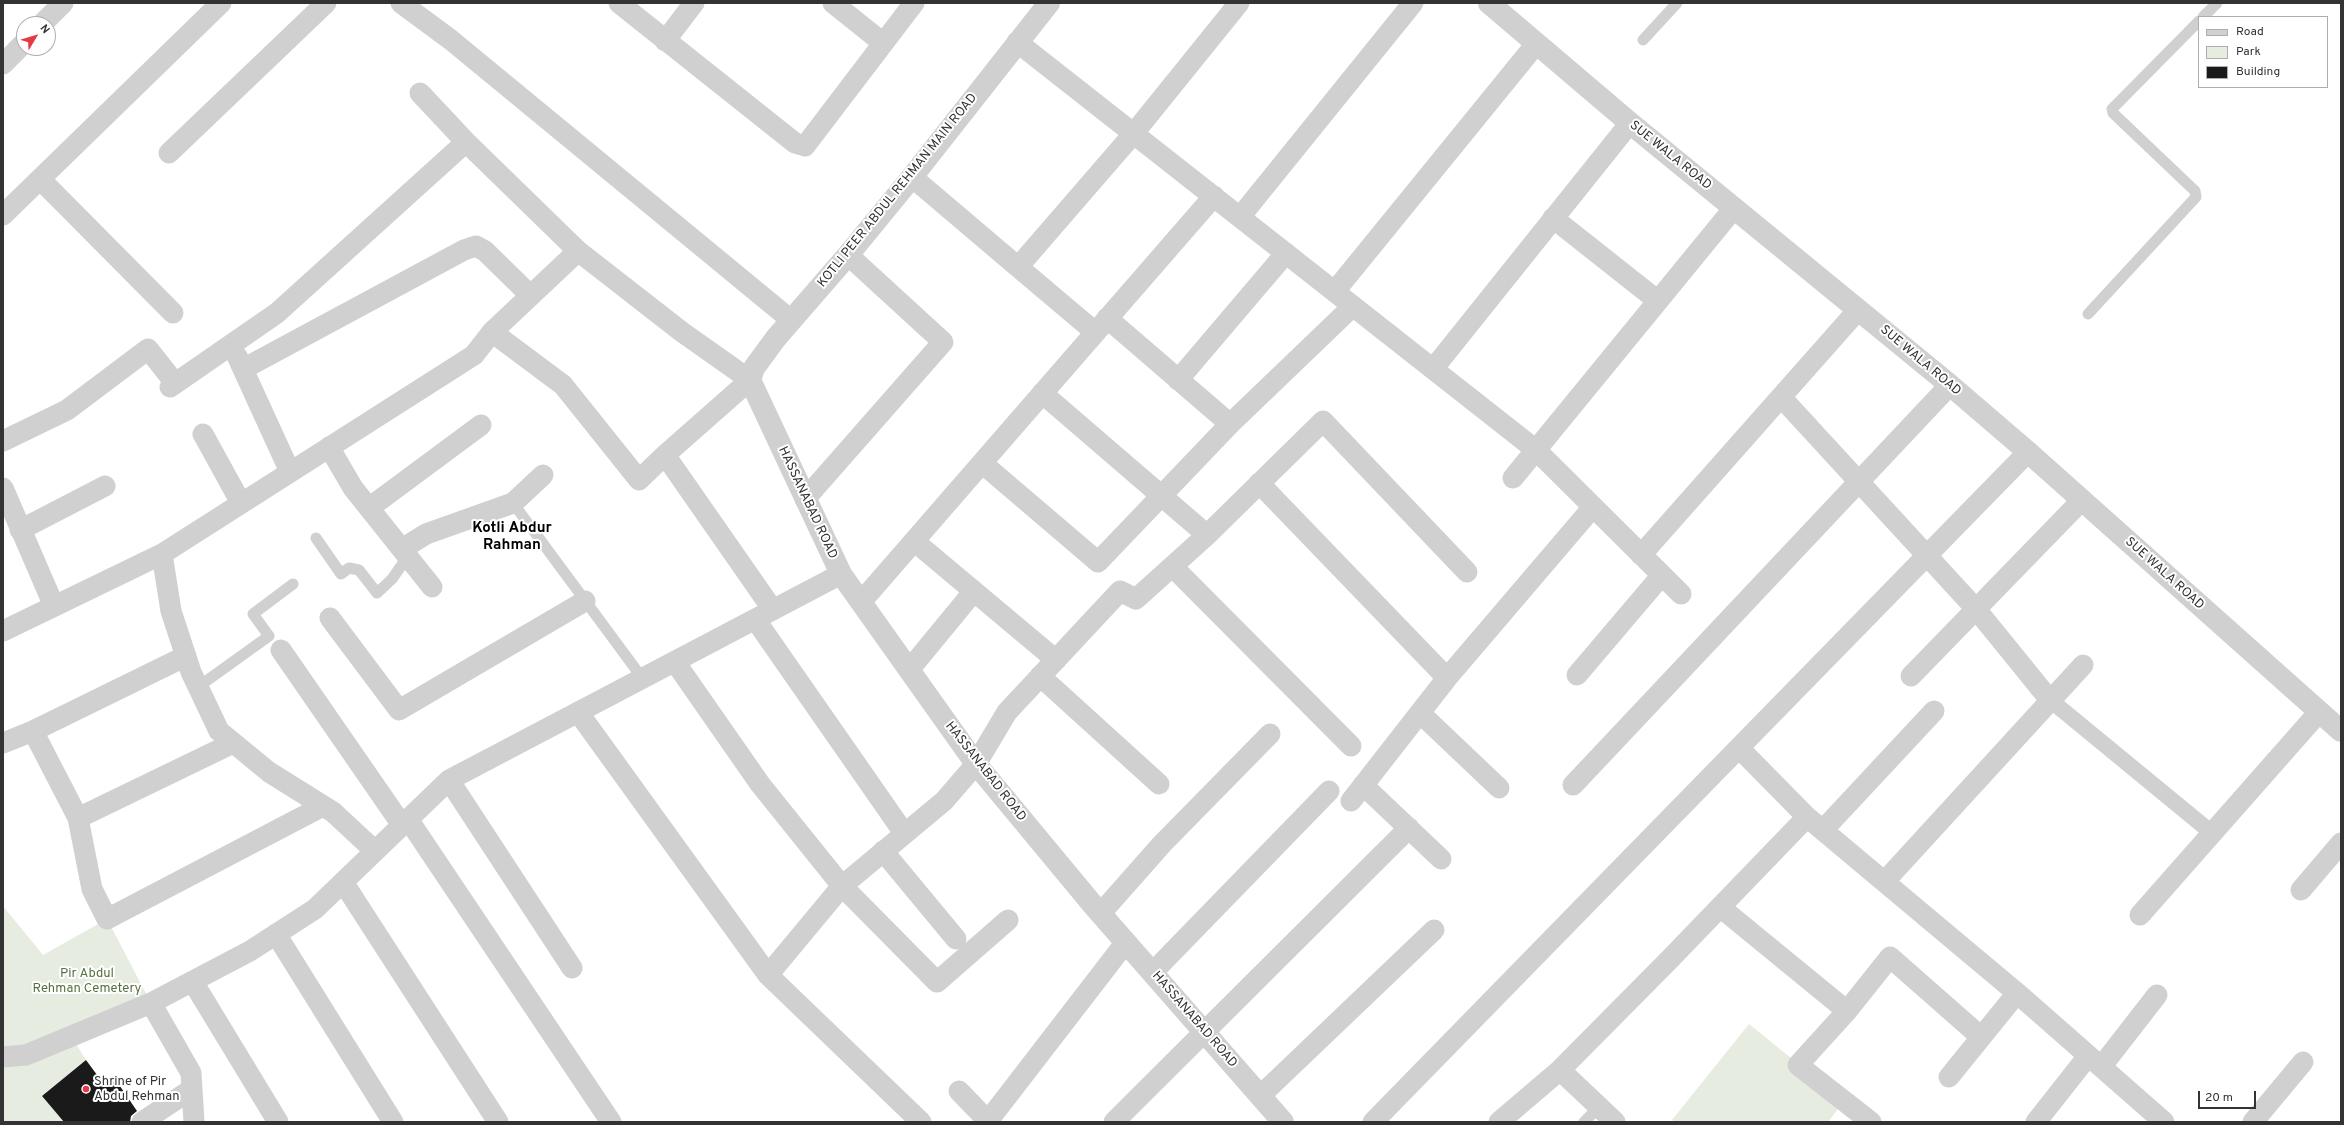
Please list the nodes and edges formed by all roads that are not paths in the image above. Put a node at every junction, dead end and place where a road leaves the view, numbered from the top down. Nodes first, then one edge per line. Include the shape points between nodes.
1 (63, 3) edge
2 (221, 3) edge
3 (326, 3) edge
4 (401, 3) edge
5 (619, 3) edge
6 (694, 3) edge
7 (833, 3) edge
8 (914, 3) edge
9 (1049, 3) edge
10 (1239, 3) edge
11 (1413, 3) edge
12 (1489, 3) edge
13 (1676, 3) edge
14 (2217, 3) edge
15 (50, 16) edge
16 (2204, 16) edge
17 (2198, 22) edge
18 (1643, 40) dead end
19 (665, 41) junction
20 (1017, 42) junction
21 (883, 43) junction
22 (1536, 44) junction
23 (16, 50) edge
24 (3, 64) edge
25 (420, 93) dead end
26 (1630, 123) junction
27 (1134, 133) junction
28 (466, 142) junction
29 (169, 153) dead end
30 (912, 177) junction
31 (40, 179) junction
32 (1214, 196) junction
33 (1734, 208) junction
34 (3, 215) edge
35 (1240, 217) junction
36 (1553, 218) junction
37 (578, 251) junction
38 (1286, 253) junction
39 (848, 255) junction
40 (1018, 267) junction
41 (1335, 291) junction
42 (530, 295) junction
43 (1658, 301) junction
44 (1353, 306) junction
45 (1858, 310) junction
46 (172, 313) dead end
47 (2088, 314) dead end
48 (791, 320) junction
49 (1101, 325) junction
50 (492, 332) junction
51 (232, 344) junction
52 (243, 369) junction
53 (1433, 369) junction
54 (750, 380) junction
55 (1178, 380) junction
56 (1950, 385) junction
57 (1042, 393) junction
58 (1781, 397) junction
59 (1230, 424) junction
60 (481, 425) dead end
61 (203, 434) dead end
62 (3, 441) edge
63 (329, 447) junction
64 (1536, 450) junction
65 (2028, 452) junction
66 (665, 454) junction
67 (982, 463) junction
68 (290, 472) junction
69 (543, 475) dead end
70 (1513, 478) dead end
71 (1259, 483) junction
72 (1858, 483) junction
73 (105, 486) dead end
74 (3, 488) edge
75 (1161, 496) junction
76 (805, 499) junction
77 (2082, 500) junction
78 (241, 503) junction
79 (513, 503) junction
80 (1593, 507) junction
81 (369, 508) junction
82 (20, 530) junction
83 (1207, 535) junction
84 (316, 538) dead end
85 (914, 541) junction
86 (405, 552) junction
87 (162, 554) junction
88 (1641, 555) junction
89 (1926, 556) junction
90 (1173, 567) junction
91 (1467, 572) dead end
92 (841, 574) junction
93 (1662, 575) junction
94 (294, 584) dead end
95 (432, 587) dead end
96 (974, 591) junction
97 (1681, 594) dead end
98 (585, 601) junction
99 (861, 602) junction
100 (54, 606) junction
101 (1976, 610) junction
102 (764, 615) junction
103 (330, 618) dead end
104 (3, 631) edge
105 (282, 650) dead end
106 (186, 656) junction
107 (1056, 660) junction
108 (675, 662) junction
109 (2083, 665) dead end
110 (909, 670) junction
111 (1577, 675) dead end
112 (1040, 676) junction
113 (1911, 676) dead end
114 (643, 678) junction
115 (1447, 678) junction
116 (198, 687) junction
117 (2049, 699) junction
118 (1934, 711) dead end
119 (578, 712) junction
120 (2319, 712) junction
121 (1420, 713) junction
122 (33, 731) junction
123 (2341, 731) edge
124 (1270, 734) dead end
125 (3, 743) edge
126 (233, 743) junction
127 (1351, 746) dead end
128 (1739, 748) junction
129 (976, 764) junction
130 (449, 780) junction
131 (1159, 784) dead end
132 (1572, 785) dead end
133 (1499, 788) dead end
134 (1329, 791) dead end
135 (323, 806) junction
136 (1807, 816) junction
137 (78, 818) junction
138 (405, 822) junction
139 (1409, 828) junction
140 (1823, 830) junction
141 (904, 833) junction
142 (2212, 833) junction
143 (2341, 843) edge
144 (375, 851) junction
145 (883, 851) junction
146 (1441, 859) dead end
147 (1884, 881) junction
148 (343, 882) junction
149 (842, 886) junction
150 (2301, 890) dead end
151 (1720, 907) junction
152 (1101, 913) junction
153 (2140, 915) dead end
154 (1008, 920) dead end
155 (1434, 930) dead end
156 (276, 934) junction
157 (956, 939) dead end
158 (1126, 942) junction
159 (572, 968) dead end
160 (1153, 972) junction
161 (768, 975) junction
162 (193, 982) junction
163 (2017, 993) junction
164 (2158, 994) dead end
165 (151, 1003) junction
166 (1847, 1011) junction
167 (1204, 1031) junction
168 (1981, 1037) junction
169 (3, 1057) edge
170 (2094, 1062) junction
171 (2302, 1062) dead end
172 (1560, 1070) junction
173 (1949, 1077) dead end
174 (192, 1089) junction
175 (959, 1091) dead end
176 (1260, 1096) junction
177 (1599, 1107) junction
178 (1281, 1121) edge
179 (142, 1122) edge
180 (194, 1122) edge
181 (278, 1122) edge
182 (393, 1122) edge
183 (498, 1122) edge
184 (611, 1122) edge
185 (921, 1122) edge
186 (1114, 1122) edge
187 (1373, 1122) edge
188 (1499, 1122) edge
189 (1584, 1122) edge
190 (1615, 1122) edge
191 (1871, 1122) edge
192 (2036, 1122) edge
193 (2164, 1122) edge
194 (2253, 1122) edge

1 - 15 street
2 - 31 street
3 - 29 street
4 - 48 street via 451,40
5 - 19 street
6 - 19 street
7 - 21 street
8 - 21 street
9 - 20 street, KOTLI PEER ABDUL REHMAN MAIN ROAD
10 - 27 street
11 - 35 street
12 - 22 street, SUE WALA ROAD
13 - 18 lane
14 - 16 lane
17 - 47 lane via 2112,109 2113,113 2195,191 2196,197
19 - 21 street via 795,143 805,146
20 - 27 street
20 - 30 street, KOTLI PEER ABDUL REHMAN MAIN ROAD
22 - 26 street, SUE WALA ROAD
22 - 41 street
23 - 24 street
25 - 28 street
26 - 33 street, SUE WALA ROAD
26 - 36 street
27 - 32 street
27 - 40 street
28 - 37 street
28 - 51 street via 277,313
30 - 39 street, KOTLI PEER ABDUL REHMAN MAIN ROAD
30 - 40 street
31 - 34 street
31 - 46 street
32 - 35 street
32 - 49 street
33 - 43 street
33 - 45 street, SUE WALA ROAD
35 - 38 street
36 - 43 street
36 - 53 street
37 - 42 street
37 - 54 street via 682,332
38 - 41 street
38 - 55 street
39 - 48 street, KOTLI PEER ABDUL REHMAN MAIN ROAD
39 - 76 street via 944,342
40 - 49 street
41 - 44 street
42 - 50 street
42 - 52 street via 485,251 476,246 464,250
43 - 64 street
44 - 53 street
44 - 59 street
45 - 56 street, SUE WALA ROAD
45 - 58 street
48 - 54 street, KOTLI PEER ABDUL REHMAN MAIN ROAD via 754,368
49 - 55 street
49 - 57 street
50 - 63 street via 474,355
50 - 66 street via 562,385 639,480
51 - 52 street
51 - 62 street via 173,385 148,349 67,410
52 - 68 street
53 - 64 street
54 - 66 street
54 - 76 street, HASSANABAD ROAD
55 - 59 street
56 - 65 street, SUE WALA ROAD
56 - 72 street
57 - 67 street
57 - 75 street
58 - 72 street
58 - 88 street
59 - 75 street
60 - 81 street
61 - 78 street
63 - 68 street
63 - 81 street via 353,488
64 - 70 street
64 - 80 street
65 - 77 street, SUE WALA ROAD
65 - 89 street
66 - 102 street
67 - 75 street via 1098,562
67 - 85 street
68 - 78 street
69 - 79 street
71 - 83 street
71 - 91 street via 1324,421
71 - 115 street
72 - 89 street
72 - 132 street
73 - 82 street
74 - 82 street
75 - 83 street
76 - 92 street, HASSANABAD ROAD
77 - 101 street
77 - 120 street, SUE WALA ROAD
78 - 87 street
79 - 86 street via 426,534
79 - 98 lane
80 - 88 street
80 - 115 street
81 - 86 street
82 - 100 street
83 - 90 street
84 - 86 lane via 341,574 349,568 359,570 377,593 392,579
85 - 96 street
85 - 99 street
86 - 95 street
87 - 100 street
87 - 106 street via 171,611
88 - 93 street
89 - 101 street
89 - 128 street
90 - 107 street via 1136,599 1120,591
90 - 127 street
92 - 99 street, HASSANABAD ROAD
92 - 102 street
93 - 97 street
93 - 111 street
94 - 116 lane via 253,614 269,636
96 - 107 street
96 - 110 street
98 - 103 street via 399,710
98 - 114 lane
99 - 110 street, HASSANABAD ROAD
100 - 104 street
101 - 113 street
101 - 117 street
102 - 108 street
102 - 141 street
105 - 138 street
106 - 116 street
106 - 122 street
107 - 112 street
108 - 114 street
108 - 149 street via 760,784
109 - 117 street
110 - 129 street, HASSANABAD ROAD
112 - 129 street via 1007,712
112 - 131 street
114 - 119 street
115 - 121 street
116 - 126 street via 219,731
117 - 142 street
117 - 147 street
118 - 140 street
119 - 130 street
119 - 161 street
120 - 123 street, SUE WALA ROAD
120 - 142 street
121 - 133 street
121 - 139 street via 1357,793
122 - 125 street
122 - 137 street
124 - 152 street via 1162,844
126 - 135 street via 269,772
126 - 137 street
128 - 136 street
128 - 187 street
129 - 141 street via 944,801
129 - 152 street, HASSANABAD ROAD
130 - 138 street
130 - 159 street
134 - 160 street
135 - 137 street via 107,919 92,889
135 - 144 street via 333,812
136 - 140 street
136 - 151 street
138 - 144 street
138 - 184 street
139 - 146 street
139 - 167 street
140 - 147 street
141 - 145 street
142 - 153 street
143 - 150 street
144 - 148 street
145 - 149 street
145 - 157 street
147 - 163 street
148 - 156 street via 315,910
148 - 183 street
149 - 154 street via 937,982
149 - 161 street
151 - 166 street
151 - 172 street
152 - 158 street, HASSANABAD ROAD
155 - 176 street
156 - 162 street
156 - 182 street
158 - 160 street, HASSANABAD ROAD
158 - 175 street via 988,1121
160 - 167 street, HASSANABAD ROAD
161 - 185 street
162 - 165 street
162 - 181 street
163 - 168 street
163 - 170 street
164 - 170 street
165 - 169 street via 26,1055
165 - 174 street via 191,1073
166 - 168 street via 1890,957
166 - 191 street via 1798,1065
167 - 176 street, HASSANABAD ROAD
167 - 186 street
168 - 173 street
170 - 192 street
170 - 193 street
171 - 194 street
172 - 177 street
172 - 188 street
174 - 179 street
174 - 180 street
176 - 178 street, HASSANABAD ROAD
177 - 189 lane
177 - 190 street

